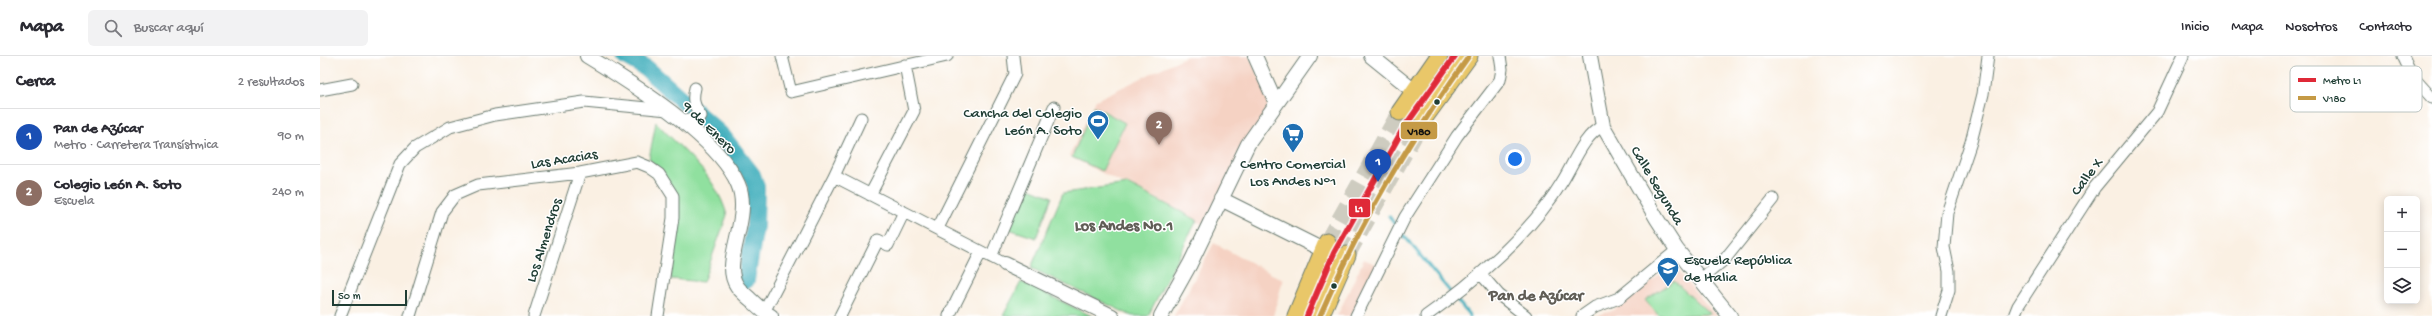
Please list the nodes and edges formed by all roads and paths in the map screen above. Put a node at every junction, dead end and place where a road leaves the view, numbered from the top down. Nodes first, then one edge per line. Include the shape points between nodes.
1 (587, 56) edge
2 (782, 56) edge
3 (947, 56) edge
4 (1013, 56) edge
5 (1255, 56) edge
6 (1310, 56) edge
7 (1372, 56) edge
8 (1439, 56) edge
9 (1469, 56) edge
10 (1500, 56) edge
11 (1590, 56) edge
12 (1988, 56) edge
13 (2183, 56) edge
14 (2403, 56) edge
15 (905, 65) junction
16 (2408, 66) edge
17 (352, 84) dead end
18 (2422, 86) edge
19 (695, 88) dead end
20 (320, 90) edge
21 (1413, 90) junction
22 (2432, 98) edge
23 (1276, 103) junction
24 (1054, 107) dead end
25 (668, 110) junction
26 (1400, 112) tunnel mouth
27 (861, 118) dead end
28 (1424, 118) tunnel mouth
29 (682, 121) junction
30 (1603, 126) junction
31 (580, 173) junction
32 (834, 176) junction
33 (870, 195) junction
34 (1221, 199) junction
35 (1773, 199) dead end
36 (904, 212) junction
37 (938, 228) junction
38 (1325, 246) joint
39 (1678, 250) junction
40 (986, 255) junction
41 (1347, 255) tunnel mouth
42 (1005, 264) joint
43 (1480, 273) junction
44 (1701, 278) junction
45 (768, 314) edge
46 (340, 316) edge
47 (410, 316) edge
48 (534, 316) edge
49 (658, 316) edge
50 (840, 316) edge
51 (949, 316) edge
52 (1112, 316) edge
53 (1161, 316) edge
54 (1296, 316) edge
55 (1320, 316) edge
56 (1356, 316) edge
57 (1426, 316) edge
58 (1526, 316) edge
59 (1582, 316) edge
60 (1730, 316) edge
61 (1941, 316) edge
62 (2014, 316) edge

1 - 25 street, 9 de Enero via 637,86
2 - 15 street via 792,92
3 - 15 street
4 - 37 street via 1015,74
5 - 23 street
6 - 23 street
7 - 21 street
8 - 21 main road
9 - 28 main road
10 - 56 street via 1500,80 1457,136 1405,217
11 - 30 street, Calle Segunda
12 - 61 street via 1983,94 1971,142 1947,213 1944,247 1949,271 1949,290
13 - 62 street, Calle X via 2157,112 2094,187
14 - 16 street
15 - 33 street via 914,111
17 - 20 street
18 - 22 street
19 - 29 street via 692,99 699,117
21 - 26 main road
23 - 34 street via 1248,144
24 - 40 street
25 - 29 street, 9 de Enero
25 - 46 street via 584,102 495,115 450,127 415,148 400,164
27 - 32 street
29 - 45 street, 9 de Enero via 723,161 738,184 744,208 730,267 736,286
30 - 39 street, Calle Segunda
30 - 43 street via 1590,136 1558,190 1510,246
31 - 47 street, Las Acacias via 478,185 455,195 442,212
31 - 48 street, Los Almendros
31 - 49 street, Las Acacias via 637,162 658,174 673,196 673,218
32 - 33 street
32 - 45 street
33 - 36 street
34 - 38 street
34 - 53 street via 1190,264
35 - 44 street via 1725,259
36 - 37 street
36 - 50 street via 888,245 878,240
37 - 40 street
38 - 54 main road
39 - 44 street, Calle Segunda
39 - 59 street via 1619,298 1595,307
40 - 42 street
40 - 51 street
41 - 55 main road
42 - 52 street
43 - 57 street
43 - 58 street via 1499,295
44 - 60 street, Calle Segunda

